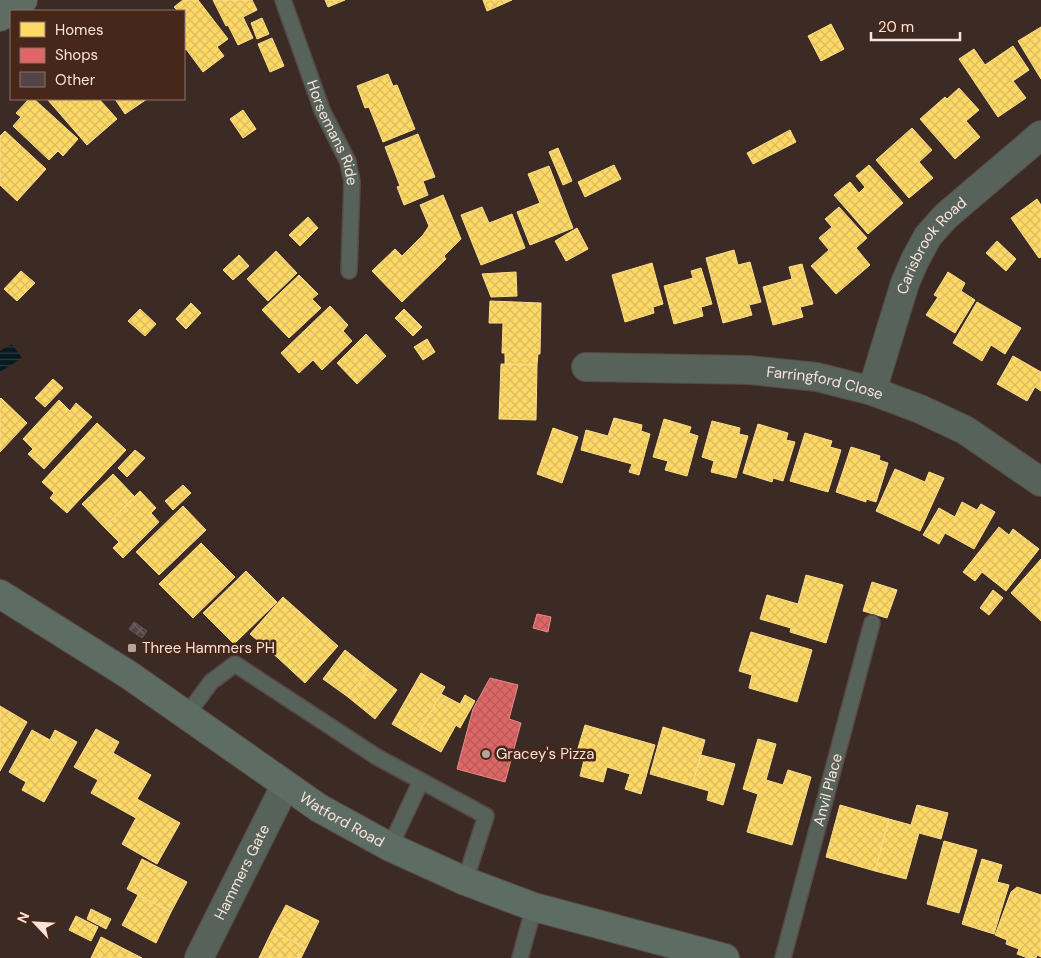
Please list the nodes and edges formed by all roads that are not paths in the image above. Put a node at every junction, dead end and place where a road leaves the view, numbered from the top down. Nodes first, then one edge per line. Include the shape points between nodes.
1 (24, 0) edge
2 (283, 0) edge
3 (0, 17) edge
4 (1041, 135) edge
5 (349, 271) dead end
6 (586, 366) dead end
7 (872, 391) junction
8 (1041, 482) edge
9 (0, 594) edge
10 (872, 623) dead end
11 (186, 716) junction
12 (421, 781) junction
13 (285, 786) junction
14 (390, 847) junction
15 (465, 882) junction
16 (534, 907) junction
17 (199, 958) edge
18 (520, 958) edge
19 (725, 958) edge
20 (783, 958) edge

1 - 3 main road
2 - 5 lane, Horsemans Ride via 322,110 348,162 352,182
4 - 7 street, Carisbrook Road via 946,216 928,236 906,283
6 - 7 street, Farringford Close via 749,370 817,377
7 - 8 street, Farringford Close via 965,430
9 - 11 main road, Watford Road via 129,675
10 - 20 lane, Anvil Place
11 - 12 lane via 211,682 235,664 377,757
11 - 13 main road, Watford Road
12 - 14 lane
12 - 15 lane via 486,816
13 - 14 main road, Watford Road via 333,817
13 - 17 street, Hammers Gate
14 - 15 main road, Watford Road
15 - 16 main road, Watford Road
16 - 18 lane
16 - 19 main road, Watford Road

